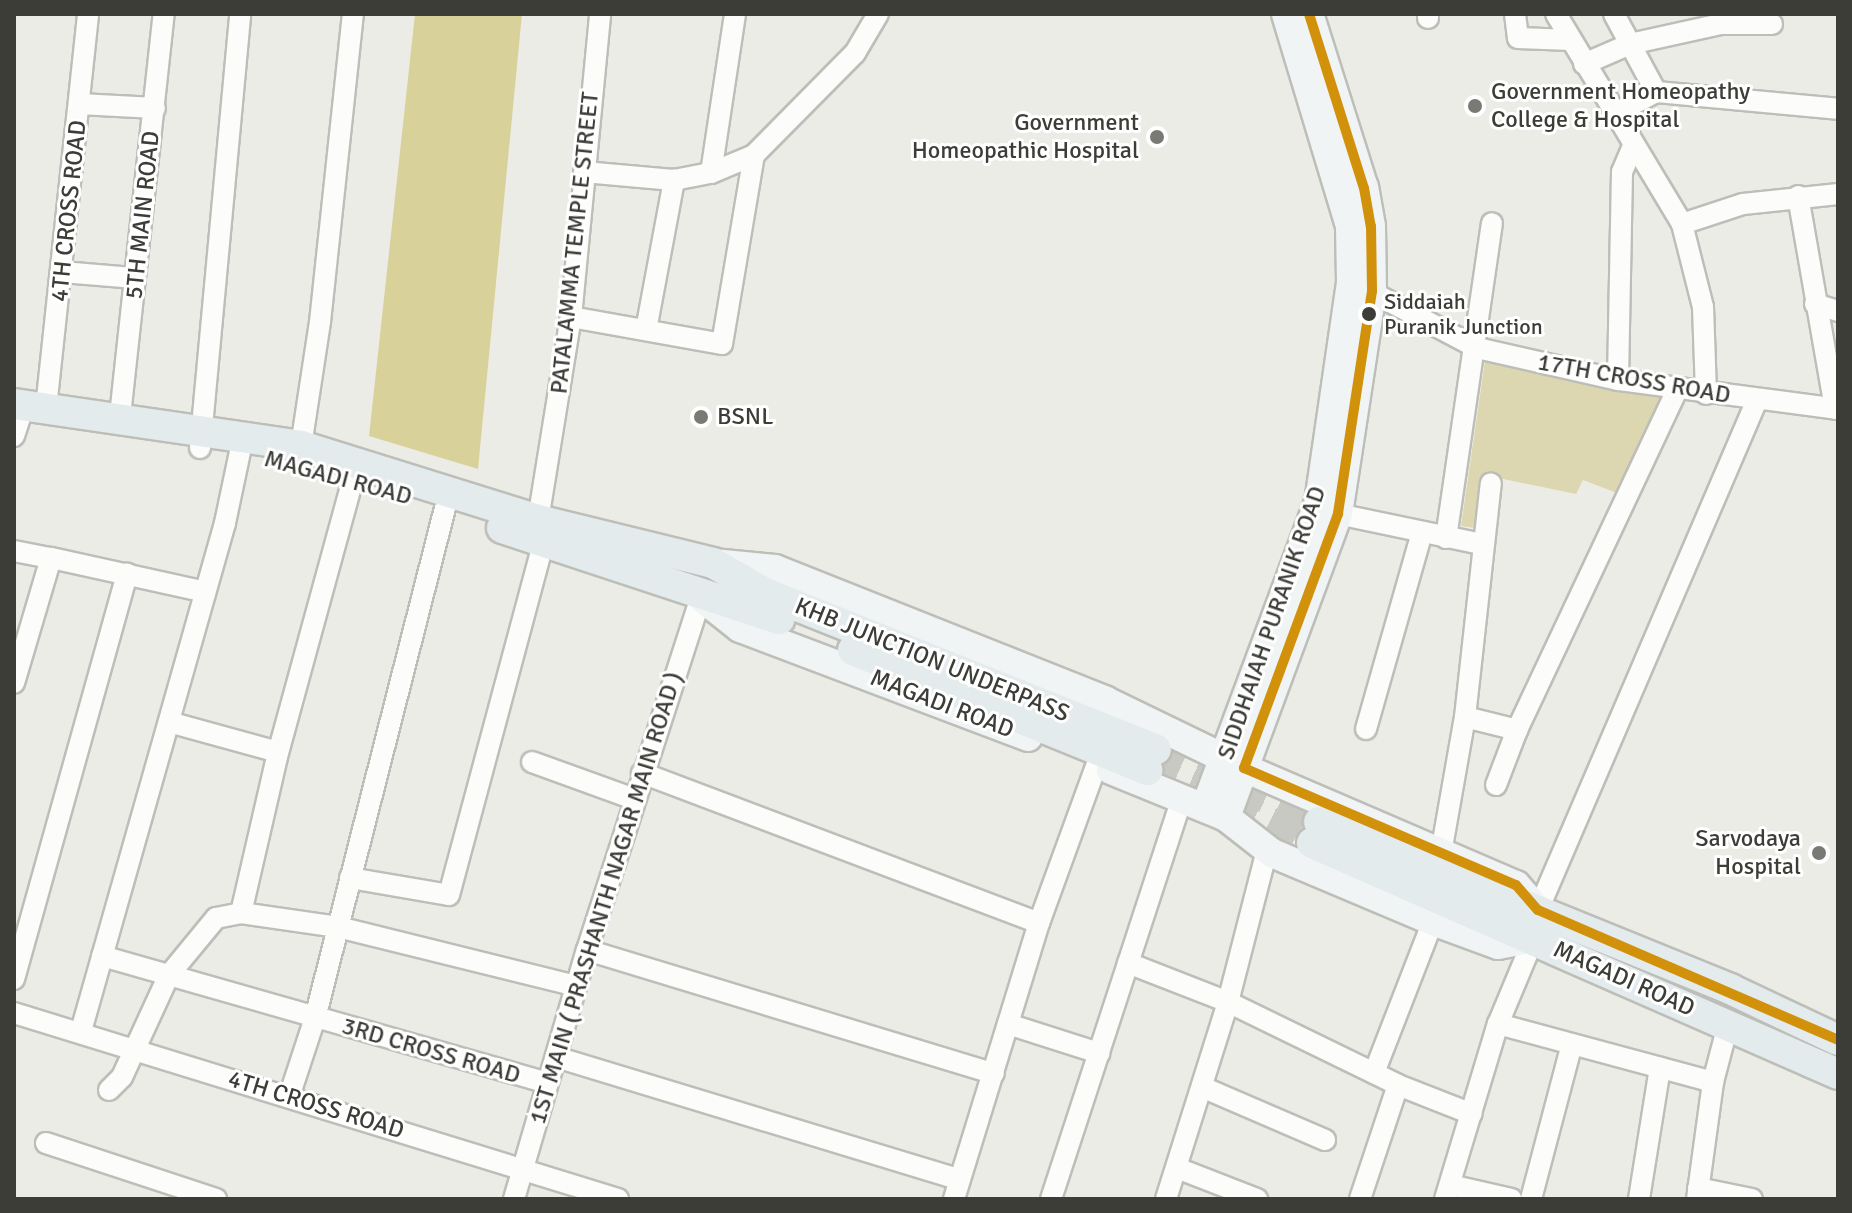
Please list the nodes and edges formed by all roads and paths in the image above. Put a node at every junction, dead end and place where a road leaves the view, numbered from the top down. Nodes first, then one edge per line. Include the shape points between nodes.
1 (88, 14) edge
2 (164, 14) edge
3 (240, 14) edge
4 (353, 14) edge
5 (600, 14) edge
6 (735, 14) edge
7 (878, 14) edge
8 (1286, 14) edge
9 (1309, 14) edge
10 (1515, 14) edge
11 (1556, 14) edge
12 (1614, 14) edge
13 (1772, 24) dead end
14 (1571, 40) junction
15 (1630, 44) junction
16 (1584, 64) junction
17 (1656, 92) junction
18 (80, 104) junction
19 (155, 108) junction
20 (1838, 109) edge
21 (1616, 113) junction
22 (1633, 146) junction
23 (754, 155) junction
24 (584, 172) junction
25 (711, 173) junction
26 (674, 180) junction
27 (1838, 194) edge
28 (1798, 196) junction
29 (1492, 223) dead end
30 (1682, 224) junction
31 (63, 272) junction
32 (135, 278) junction
33 (1361, 287) junction
34 (1815, 304) junction
35 (1838, 311) edge
36 (571, 317) junction
37 (646, 330) junction
38 (1477, 348) junction
39 (1618, 380) junction
40 (1677, 390) junction
41 (1706, 394) junction
42 (1757, 400) junction
43 (1837, 409) edge
44 (120, 416) junction
45 (22, 417) edge
46 (201, 439) junction
47 (301, 446) junction
48 (240, 452) junction
49 (353, 479) junction
50 (1491, 483) dead end
51 (445, 508) junction
52 (1338, 514) junction
53 (541, 532) junction
54 (1422, 533) junction
55 (1446, 538) junction
56 (1482, 544) junction
57 (14, 551) edge
58 (51, 558) junction
59 (713, 563) junction
60 (127, 573) junction
61 (205, 592) junction
62 (701, 597) junction
63 (14, 683) edge
64 (1465, 717) junction
65 (169, 722) junction
66 (1366, 729) dead end
67 (1517, 730) junction
68 (278, 752) junction
69 (532, 762) dead end
70 (1097, 764) junction
71 (1235, 764) junction
72 (642, 773) junction
73 (1496, 785) dead end
74 (634, 799) junction
75 (1204, 808) junction
76 (1316, 833) tunnel mouth
77 (1272, 853) junction
78 (1441, 853) junction
79 (350, 878) junction
80 (241, 913) junction
81 (1433, 921) junction
82 (1039, 923) junction
83 (1536, 924) junction
84 (338, 927) junction
85 (587, 950) junction
86 (102, 956) junction
87 (1128, 963) junction
88 (169, 975) junction
89 (14, 979) edge
90 (576, 986) junction
91 (1228, 1002) junction
92 (14, 1013) edge
93 (315, 1018) junction
94 (1008, 1024) junction
95 (1498, 1024) junction
96 (1728, 1025) junction
97 (81, 1031) junction
98 (1838, 1040) edge
99 (1572, 1044) junction
100 (136, 1048) junction
101 (1099, 1053) junction
102 (556, 1057) junction
103 (1660, 1068) junction
104 (1374, 1073) junction
105 (994, 1074) junction
106 (1838, 1074) edge
107 (1713, 1082) junction
108 (547, 1083) junction
109 (1398, 1085) junction
110 (1202, 1087) junction
111 (109, 1090) dead end
112 (289, 1097) junction
113 (1472, 1114) junction
114 (1325, 1140) dead end
115 (46, 1143) dead end
116 (524, 1168) junction
117 (1177, 1168) junction
118 (957, 1189) edge
119 (1448, 1192) edge
120 (1697, 1194) edge
121 (610, 1198) edge
122 (216, 1199) edge
123 (514, 1199) edge
124 (1051, 1199) edge
125 (1166, 1199) edge
126 (1257, 1199) edge
127 (1360, 1199) edge
128 (1511, 1199) edge
129 (1531, 1199) edge
130 (1639, 1199) edge
131 (1752, 1199) edge

1 - 18 street, 4TH CROSS ROAD
2 - 19 street, 5TH MAIN ROAD
3 - 46 street
4 - 47 street via 320,322
5 - 24 street, PATALAMMA TEMPLE STREET
6 - 25 street
7 - 23 street via 855,53
8 - 33 street, SIDDHAIAH PURANIK ROAD via 1350,226
9 - 33 street, SIDDHAIAH PURANIK ROAD via 1364,188 1371,226
10 - 14 street via 1518,38
11 - 14 street
12 - 15 street
13 - 15 street via 1721,24
14 - 16 street
15 - 16 street
15 - 17 street
16 - 21 street
17 - 20 street
17 - 21 street
18 - 19 street
18 - 31 street, 4TH CROSS ROAD
19 - 32 street, 5TH MAIN ROAD
21 - 22 street
22 - 30 street
22 - 39 street via 1622,172
23 - 25 street
23 - 37 street via 722,344
24 - 26 street
24 - 36 street, PATALAMMA TEMPLE STREET
25 - 26 street
26 - 37 street
27 - 28 street
28 - 30 street via 1743,204
28 - 34 street
29 - 38 street
30 - 41 street via 1703,307
31 - 32 street
31 - 45 street, 4TH CROSS ROAD
32 - 44 street, 5TH MAIN ROAD
33 - 38 street, 17TH CROSS ROAD
33 - 52 street, SIDDHAIAH PURANIK ROAD
33 - 71 street, SIDDHAIAH PURANIK ROAD via 1319,502
34 - 35 street
34 - 43 street
36 - 37 street
36 - 53 street, PATALAMMA TEMPLE STREET
38 - 39 street, 17TH CROSS ROAD
38 - 55 street
39 - 40 street, 17TH CROSS ROAD
40 - 41 street, 17TH CROSS ROAD
40 - 67 street
41 - 42 street, 17TH CROSS ROAD
42 - 43 street, 17TH CROSS ROAD
42 - 83 street
44 - 45 main road, MAGADI ROAD
44 - 46 main road, MAGADI ROAD
45 - 46 main road, MAGADI ROAD
46 - 47 main road, MAGADI ROAD
46 - 48 main road, MAGADI ROAD
47 - 53 main road, MAGADI ROAD
48 - 49 main road, MAGADI ROAD
48 - 61 street
49 - 51 main road, MAGADI ROAD
49 - 68 street
50 - 56 street
51 - 53 main road, MAGADI ROAD
51 - 79 street
52 - 54 street
52 - 71 street, SIDDHAIAH PURANIK ROAD
53 - 59 main road, MAGADI ROAD
53 - 62 main road, MAGADI ROAD
53 - 79 street, PATALAMMA TEMPLE STREET via 449,895
54 - 55 street
54 - 66 street
55 - 56 street
56 - 64 street
57 - 58 street
58 - 60 street
58 - 63 street
59 - 62 main road, KHB JUNCTION UNDERPASS via 765,593 1152,760 744,604
59 - 71 street, MAGADI ROAD via 775,569 1106,701
60 - 61 street
60 - 89 street
61 - 65 street
62 - 70 street, MAGADI ROAD via 740,628
62 - 72 street, 1ST MAIN ( PRASHANTH NAGAR MAIN ROAD )
64 - 67 street
64 - 78 street
65 - 68 street
65 - 86 street
67 - 73 street
68 - 80 street
69 - 74 street
70 - 75 street, MAGADI ROAD
70 - 82 street
71 - 75 street, SIDDHAIAH PURANIK ROAD
71 - 78 street, MAGADI ROAD
72 - 74 street, 1ST MAIN ( PRASHANTH NAGAR MAIN ROAD )
72 - 82 street
74 - 85 street, 1ST MAIN ( PRASHANTH NAGAR MAIN ROAD )
75 - 77 street, MAGADI ROAD
75 - 87 street
76 - 83 main road
77 - 81 street, MAGADI ROAD
77 - 91 street via 1265,858
78 - 83 street, MAGADI ROAD via 1516,885
79 - 84 street
80 - 84 street
80 - 88 street via 216,918
81 - 83 street, MAGADI ROAD via 1498,945
81 - 104 street
82 - 94 street
83 - 95 street
83 - 96 main road, MAGADI ROAD
83 - 98 main road, MAGADI ROAD via 1730,989
84 - 90 street
84 - 93 street
85 - 90 street, 1ST MAIN ( PRASHANTH NAGAR MAIN ROAD )
85 - 105 street
86 - 88 street, 3RD CROSS ROAD
86 - 97 street
87 - 91 street
87 - 101 street
88 - 93 street, 3RD CROSS ROAD
88 - 100 street
90 - 102 street, 1ST MAIN ( PRASHANTH NAGAR MAIN ROAD )
91 - 104 street
91 - 110 street
92 - 97 street, 4TH CROSS ROAD
93 - 108 street, 3RD CROSS ROAD
93 - 112 street
94 - 101 street
94 - 105 street
95 - 99 street
95 - 113 street
96 - 106 main road, MAGADI ROAD
96 - 107 street
97 - 100 street, 4TH CROSS ROAD
99 - 103 street
99 - 129 street
100 - 111 street
100 - 112 street, 4TH CROSS ROAD
101 - 124 street
102 - 108 street, 1ST MAIN ( PRASHANTH NAGAR MAIN ROAD )
102 - 118 street
103 - 107 street
103 - 130 street
104 - 109 street
105 - 118 street
107 - 120 street
108 - 116 street, 1ST MAIN ( PRASHANTH NAGAR MAIN ROAD )
109 - 113 street
109 - 127 street
110 - 114 street
110 - 117 street
112 - 116 street, 4TH CROSS ROAD
113 - 119 street
115 - 122 street
116 - 121 street, 4TH CROSS ROAD
116 - 123 street, 1ST MAIN ( PRASHANTH NAGAR MAIN ROAD )
117 - 125 street
117 - 126 street
119 - 128 street
120 - 131 street

